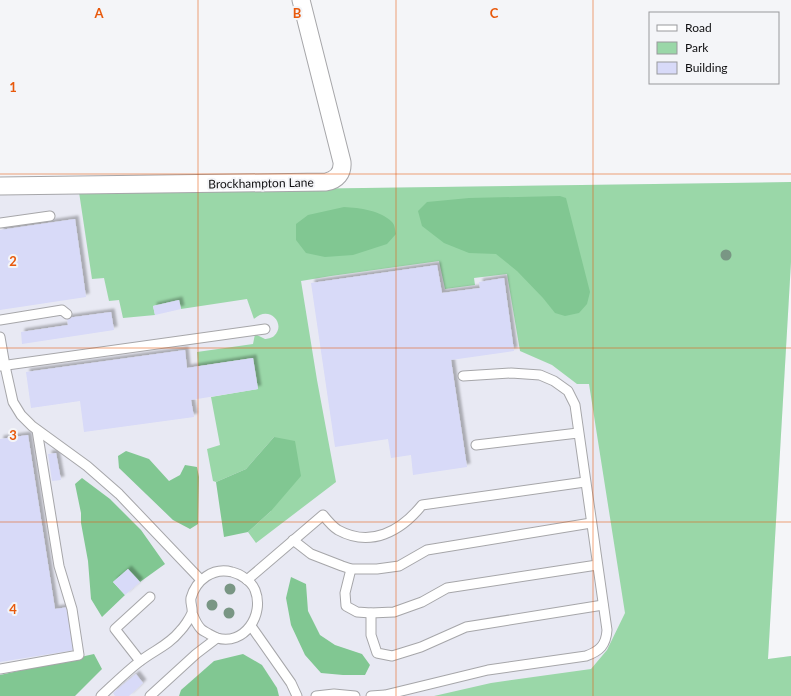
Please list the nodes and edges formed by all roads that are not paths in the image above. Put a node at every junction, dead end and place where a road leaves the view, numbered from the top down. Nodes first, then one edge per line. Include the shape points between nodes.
1 (301, 0) edge
2 (0, 186) edge
3 (50, 216) dead end
4 (0, 223) edge
5 (67, 314) dead end
6 (0, 320) edge
7 (265, 329) dead end
8 (0, 337) edge
9 (2, 366) edge
10 (463, 376) dead end
11 (37, 430) junction
12 (578, 433) junction
13 (476, 446) dead end
14 (586, 482) junction
15 (592, 523) junction
16 (293, 540) junction
17 (598, 565) junction
18 (351, 569) junction
19 (201, 580) junction
20 (247, 580) junction
21 (150, 597) dead end
22 (603, 605) junction
23 (192, 614) junction
24 (370, 614) junction
25 (251, 626) junction
26 (217, 638) junction
27 (140, 661) junction
28 (0, 669) edge
29 (101, 696) edge
30 (150, 696) edge
31 (297, 696) edge
32 (316, 696) edge
33 (355, 696) edge
34 (371, 696) edge

1 - 2 street, Brockhampton Lane via 342,162 341,172 335,179 326,182
3 - 4 lane
5 - 6 lane via 62,310
7 - 9 lane
8 - 9 lane
9 - 11 lane via 21,416
10 - 12 lane via 511,373 540,375 554,381 568,391 574,405
11 - 19 lane via 87,466 120,494
11 - 28 lane via 59,566 72,609 79,655
12 - 13 lane
12 - 14 lane
14 - 15 lane
14 - 16 lane via 422,505 399,527 372,537 353,535 337,529 322,515
15 - 17 lane
15 - 18 lane via 427,550 399,566
16 - 18 lane via 311,554
16 - 20 lane
17 - 22 lane
17 - 24 lane via 447,588 422,602 394,612
18 - 24 lane via 345,593 346,606 357,612
19 - 20 lane via 222,571 233,572
19 - 23 lane via 195,587 191,600
20 - 25 lane via 255,589 258,600 257,614
21 - 27 lane via 115,629
22 - 24 lane via 466,627 421,647 392,656 377,653 371,636
22 - 34 lane via 606,639 596,652 586,656 488,670 385,695
23 - 26 lane via 201,629
23 - 27 lane via 181,631 166,646
25 - 26 lane via 243,633 230,638
25 - 31 lane via 291,683
26 - 30 lane
27 - 29 lane
32 - 33 lane

